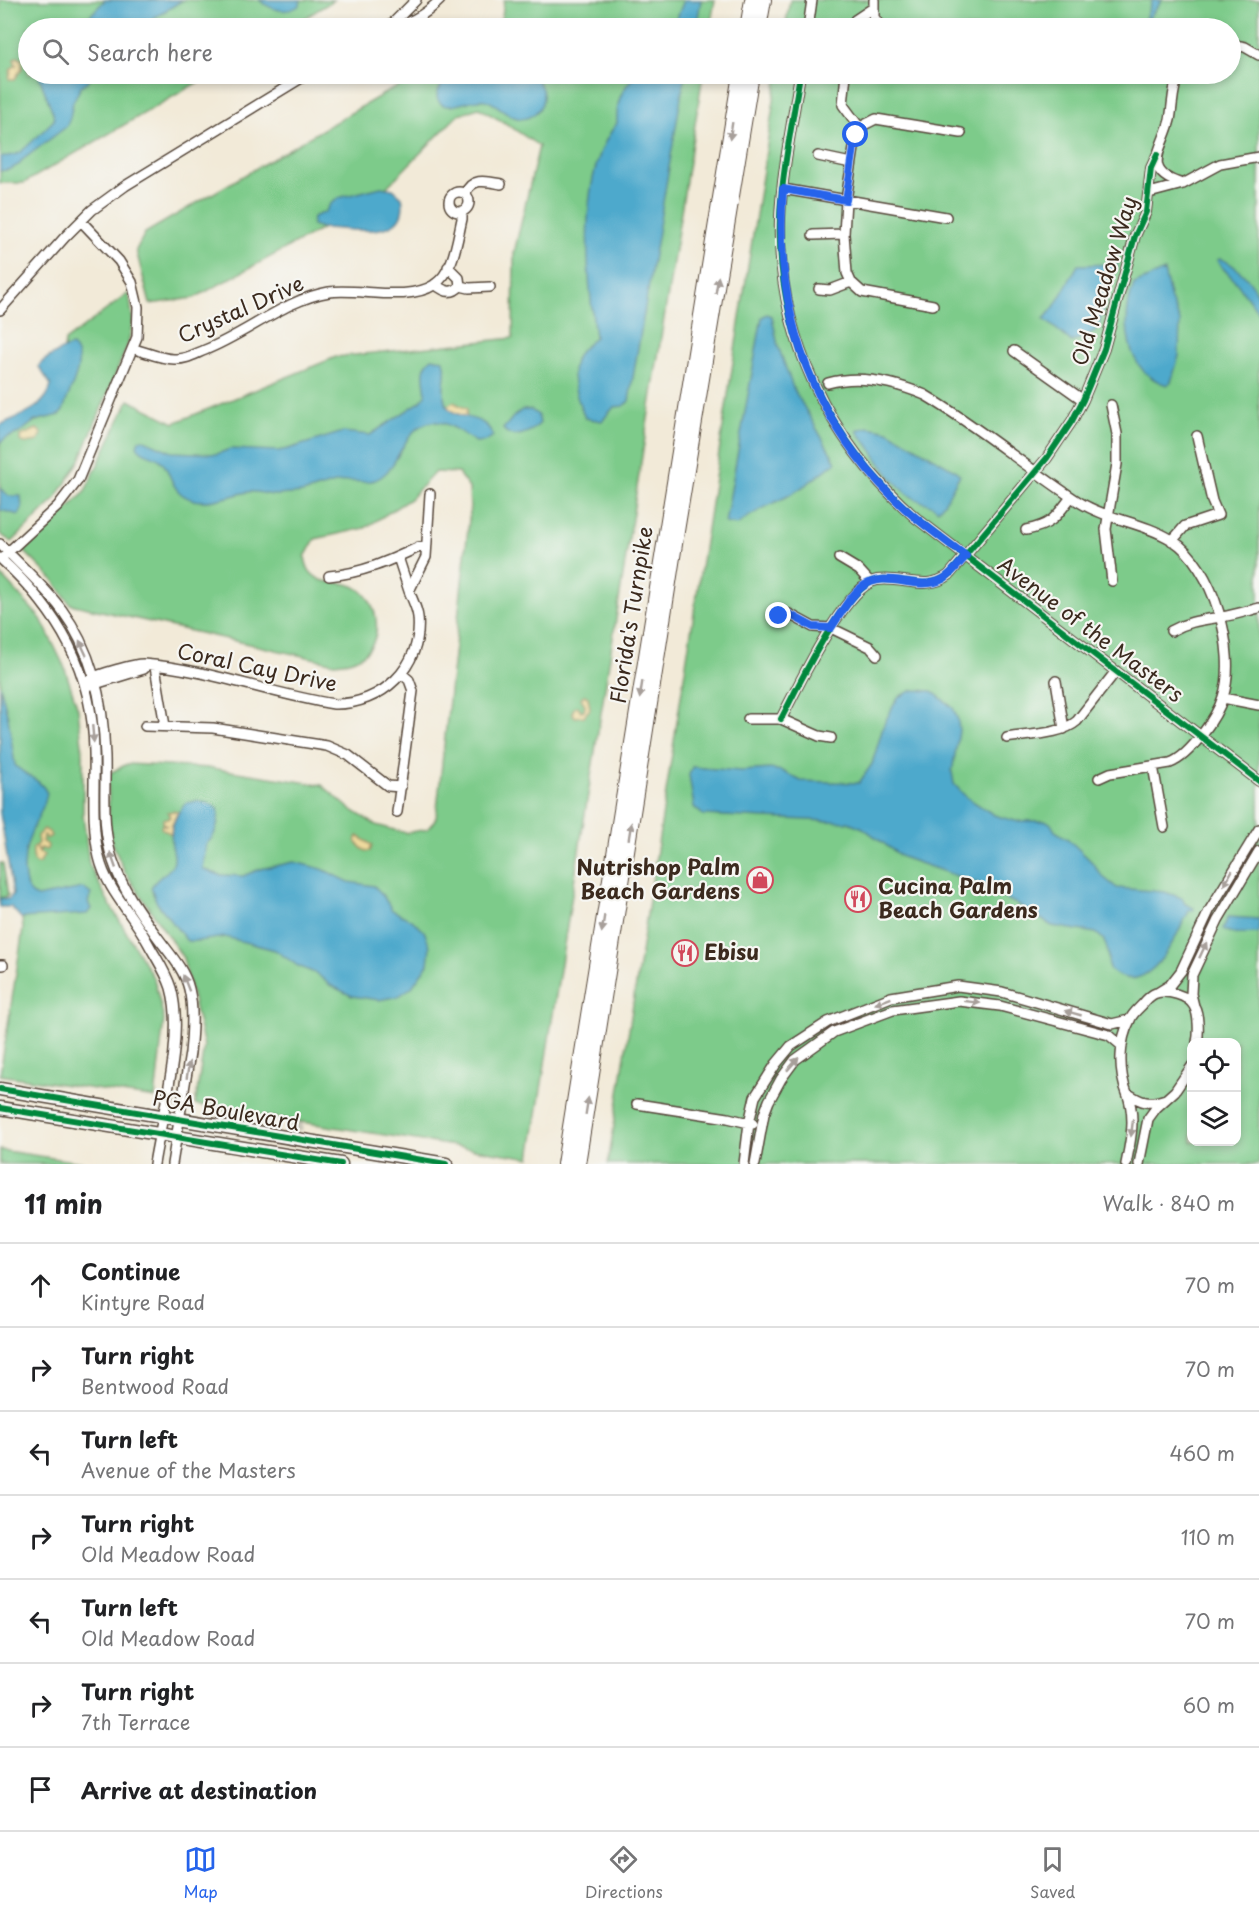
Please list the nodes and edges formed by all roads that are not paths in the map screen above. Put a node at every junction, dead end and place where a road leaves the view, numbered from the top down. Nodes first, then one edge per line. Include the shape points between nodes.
1 (416, 0) edge
2 (440, 0) edge
3 (752, 0) edge
4 (764, 0) edge
5 (812, 0) edge
6 (874, 4) edge
7 (398, 18) edge
8 (416, 18) edge
9 (749, 18) edge
10 (761, 18) edge
11 (809, 18) edge
12 (857, 18) edge
13 (1241, 46) edge
14 (1259, 55) edge
15 (292, 84) edge
16 (738, 84) edge
17 (750, 84) edge
18 (799, 84) edge
19 (845, 84) edge
20 (1176, 84) edge
21 (860, 128) junction
22 (961, 133) dead end
23 (1157, 155) junction
24 (818, 156) dead end
25 (1259, 157) edge
26 (851, 163) junction
27 (501, 184) dead end
28 (1183, 184) junction
29 (783, 189) junction
30 (1149, 193) junction
31 (465, 194) junction
32 (846, 200) junction
33 (462, 211) junction
34 (946, 217) dead end
35 (81, 221) junction
36 (844, 234) junction
37 (813, 235) dead end
38 (448, 267) junction
39 (851, 282) junction
40 (435, 284) junction
41 (460, 286) junction
42 (490, 287) dead end
43 (819, 289) dead end
44 (933, 305) dead end
45 (0, 310) edge
46 (134, 349) junction
47 (1014, 351) dead end
48 (828, 383) dead end
49 (1083, 400) junction
50 (1111, 405) dead end
51 (1197, 436) dead end
52 (1035, 471) junction
53 (430, 494) dead end
54 (1071, 496) junction
55 (1110, 517) junction
56 (1026, 530) dead end
57 (1173, 540) junction
58 (0, 544) edge
59 (426, 548) junction
60 (3, 556) edge
61 (966, 556) junction
62 (398, 557) junction
63 (839, 558) dead end
64 (329, 576) dead end
65 (1112, 581) dead end
66 (870, 582) junction
67 (409, 591) junction
68 (1259, 608) edge
69 (779, 616) dead end
70 (1220, 617) junction
71 (831, 628) junction
72 (1171, 631) dead end
73 (877, 655) dead end
74 (154, 667) junction
75 (1116, 671) junction
76 (402, 674) junction
77 (95, 681) junction
78 (1056, 681) dead end
79 (84, 684) junction
80 (1223, 698) junction
81 (1259, 705) edge
82 (748, 719) dead end
83 (781, 719) junction
84 (145, 726) dead end
85 (165, 726) junction
86 (1064, 729) junction
87 (1200, 735) junction
88 (831, 738) dead end
89 (1007, 738) dead end
90 (1153, 766) junction
91 (1099, 778) dead end
92 (1259, 781) edge
93 (400, 787) junction
94 (397, 812) dead end
95 (1164, 827) dead end
96 (1259, 829) edge
97 (1259, 850) edge
98 (124, 885) junction
99 (115, 896) junction
100 (138, 919) junction
101 (169, 953) junction
102 (176, 962) junction
103 (160, 965) junction
104 (1157, 993) junction
105 (1194, 1006) junction
106 (1130, 1020) junction
107 (1198, 1038) edge
108 (1122, 1046) junction
109 (1187, 1072) edge
110 (0, 1089) edge
111 (1127, 1093) junction
112 (1166, 1099) junction
113 (637, 1104) dead end
114 (0, 1108) edge
115 (749, 1123) junction
116 (161, 1125) junction
117 (761, 1126) junction
118 (178, 1128) junction
119 (154, 1164) edge
120 (172, 1164) edge
121 (341, 1164) edge
122 (446, 1164) edge
123 (564, 1164) edge
124 (578, 1164) edge
125 (744, 1164) edge
126 (755, 1164) edge
127 (1126, 1164) edge
128 (1139, 1164) edge

1 - 7 street
2 - 8 street
3 - 9 highway
4 - 10 highway
5 - 11 street
6 - 12 street
13 - 14 street
15 - 35 street via 125,186
16 -> 123 highway, Florida's Turnpike
124 -> 17 highway, Florida's Turnpike
18 - 29 street, Avenue of the Masters
19 - 21 street via 843,105
20 - 23 street, Old Meadow Way
21 - 22 street via 880,119
21 - 26 street
23 - 28 street, Old Meadow Way via 1164,176
23 - 30 street, Old Meadow Way via 1151,168
24 - 26 street
25 - 28 street, Old Meadow Way via 1220,164
26 - 32 street
27 - 31 street via 476,181
28 - 30 street, Old Meadow Way
29 - 32 street
29 - 61 street, Avenue of the Masters via 780,240 786,295 801,354 816,389 847,444 876,480 916,518
30 - 49 street, Old Meadow Way via 1104,349
31 - 33 street via 469,202
31 - 33 street via 455,193 449,201 453,210
32 - 34 street
32 - 36 street
33 - 38 street
35 - 45 street
35 - 46 street via 119,261 132,282 139,316
36 - 37 street
36 - 39 street
38 - 40 street
38 - 41 street via 459,278
39 - 43 street via 830,290
39 - 44 street via 867,293
40 - 41 street, Crystal Drive via 449,291
40 - 46 street, Crystal Drive via 410,293 321,294 185,358 172,359
41 - 42 street
46 - 60 street via 78,480 58,506
47 - 49 street
48 - 52 street via 858,379 918,392
49 - 52 street, Old Meadow Way via 1060,440
50 - 55 street via 1118,451
51 - 57 street via 1218,515 1185,526
52 - 54 street
52 - 61 street, Old Meadow Way
53 - 59 street
54 - 55 street
54 - 56 street via 1044,527
55 - 57 street
55 - 65 street via 1106,537
57 - 70 street via 1202,573
58 - 60 street
59 - 62 street via 419,547
59 - 67 street via 424,562
77 -> 60 street via 64,612
60 - 79 street via 51,613 70,646
61 - 66 street, Old Meadow Way via 949,575 932,583 883,579
61 - 75 street, Avenue of the Masters
62 - 64 street via 358,572
62 - 67 street, Coral Cay Drive
63 - 66 street via 860,570
66 - 71 street via 856,592
67 - 76 street, Coral Cay Drive via 418,615 418,634
68 - 70 street
69 - 71 street via 789,614 813,627
70 - 72 street
70 - 80 street via 1228,658
71 - 73 street via 870,647
71 - 83 street
74 - 76 street, Coral Cay Drive via 334,704 352,703 377,694
74 - 77 street, Coral Cay Drive
74 - 85 street
75 - 86 street via 1077,721
75 - 87 street, Avenue of the Masters
76 - 93 street via 413,691
77 - 79 street, Coral Cay Drive
98 -> 77 street via 108,842 105,754
78 - 86 street
79 -> 99 street via 94,732 96,844
80 - 81 street
80 - 87 street
82 - 83 street
83 - 88 street
84 - 85 street
85 - 93 street via 213,728 327,746 348,755 388,786
86 - 89 street
87 - 90 street via 1178,759
87 - 92 street, Avenue of the Masters
90 - 91 street
90 - 95 street
93 - 94 street
96 -> 104 street via 1225,881 1181,971
105 -> 97 street via 1192,975 1218,920
98 - 100 street
98 - 101 street via 156,926
99 - 100 street
99 - 103 street
100 - 101 street
100 - 103 street
101 - 102 street
102 - 103 street
118 -> 102 street via 192,1034 189,989
103 - 116 street via 171,988 175,1030
104 - 105 street via 1174,993
104 - 106 street
105 - 107 street
106 - 108 street
106 -> 115 street via 1112,1024 1002,992 957,986 891,997 828,1022 791,1046 755,1097
108 - 111 street via 1121,1067
117 -> 108 street via 769,1101 795,1060 834,1032 893,1010 959,1001 1000,1006 1109,1035
109 - 112 street
110 - 116 main road, PGA Boulevard
111 - 112 street via 1148,1104
111 -> 127 street via 1133,1119
112 - 128 street via 1148,1119
113 - 115 street
114 - 116 main road, PGA Boulevard
115 - 117 street
115 - 125 street
116 - 118 main road, PGA Boulevard
116 - 118 main road, PGA Boulevard
116 - 119 street
117 - 126 street
118 - 120 street
118 - 121 main road, PGA Boulevard
118 - 122 main road, PGA Boulevard

